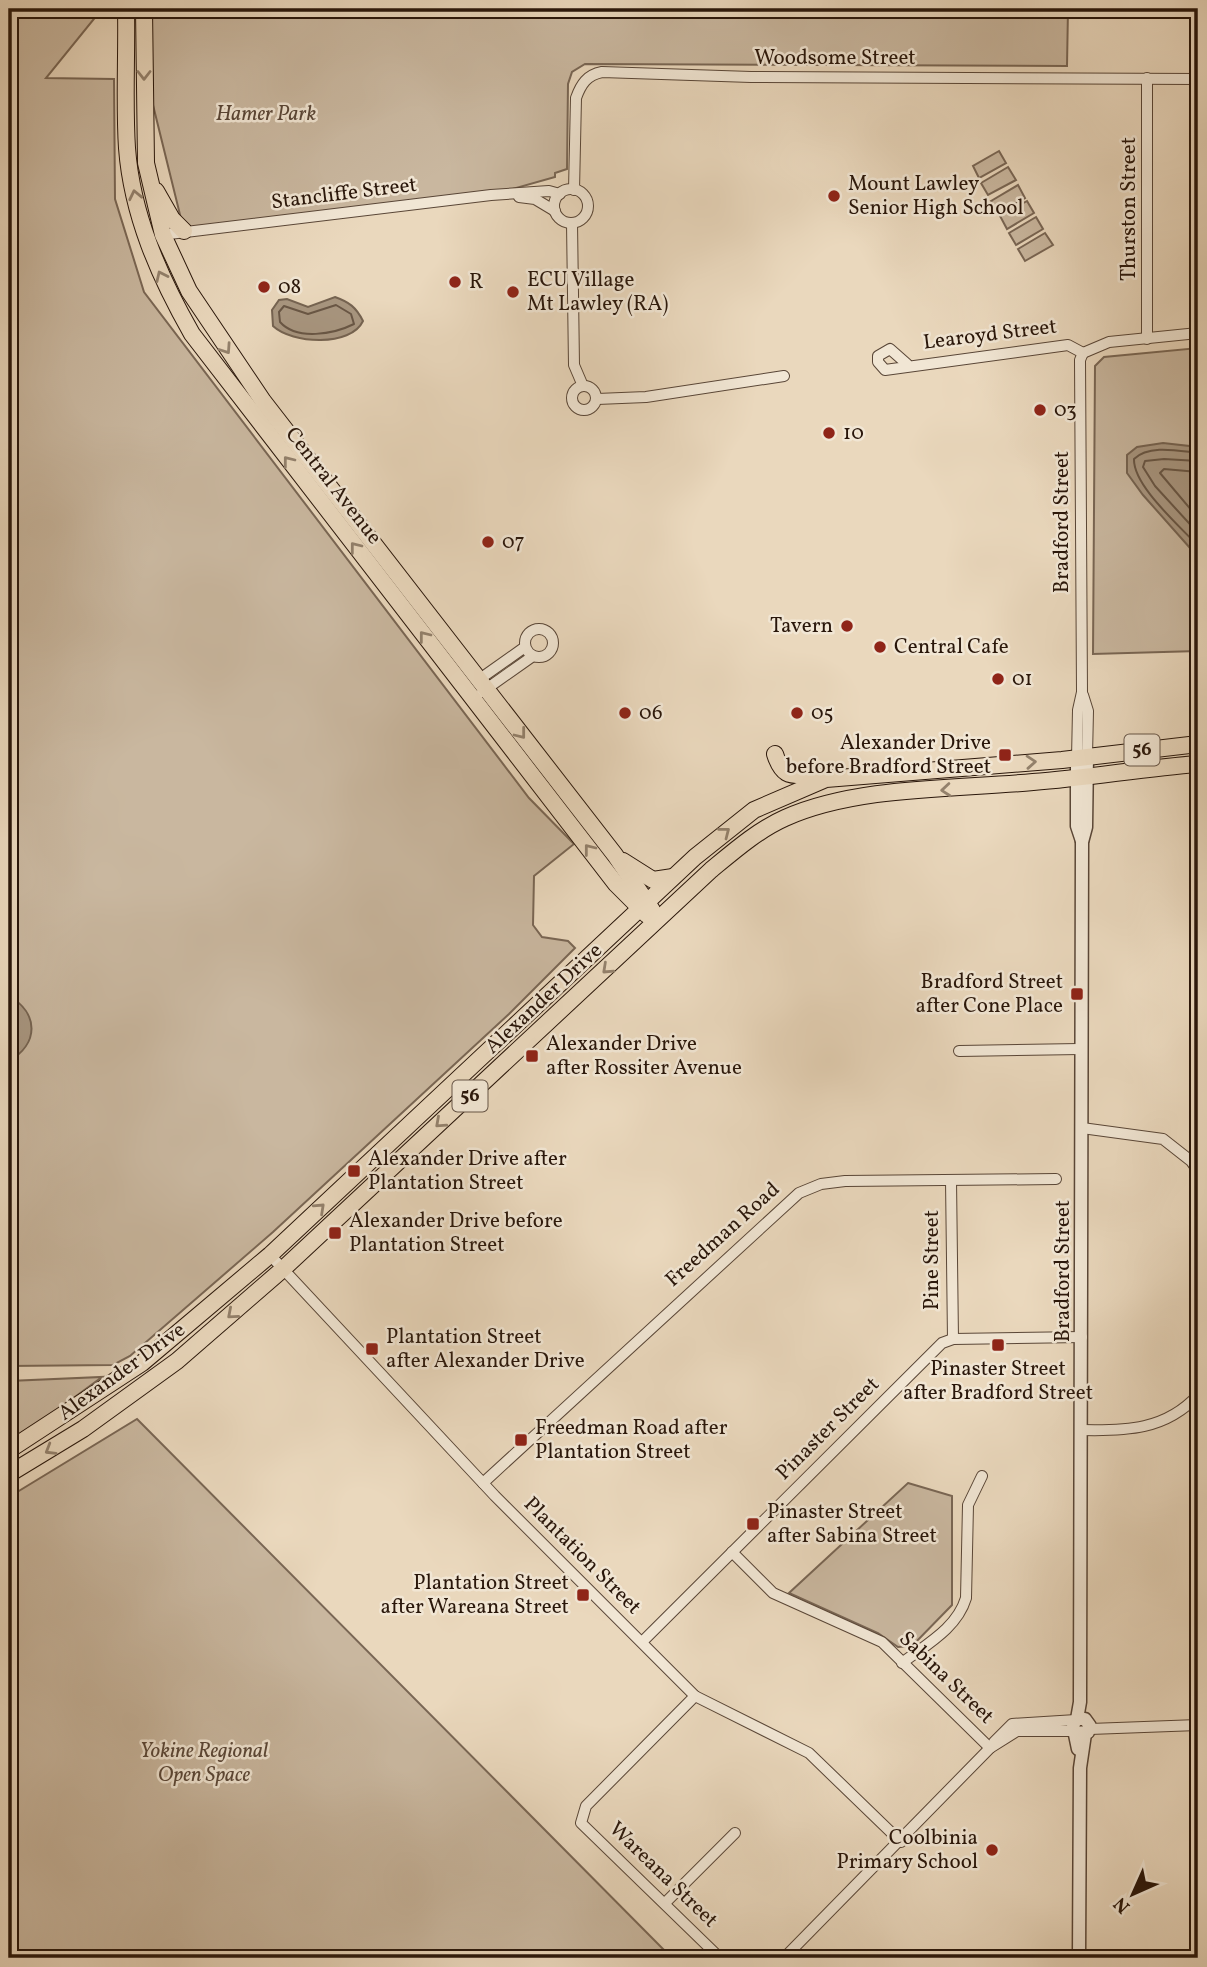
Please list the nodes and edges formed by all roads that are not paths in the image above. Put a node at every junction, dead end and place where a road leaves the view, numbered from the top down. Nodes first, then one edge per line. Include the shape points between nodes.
1 (128, 9) edge
2 (144, 9) edge
3 (1147, 78) junction
4 (1198, 79) edge
5 (149, 179) junction
6 (574, 190) junction
7 (560, 194) junction
8 (491, 195) junction
9 (555, 211) junction
10 (572, 223) junction
11 (186, 234) junction
12 (164, 238) junction
13 (148, 243) junction
14 (176, 267) junction
15 (1198, 334) edge
16 (1147, 339) junction
17 (1083, 353) junction
18 (907, 364) dead end
19 (784, 376) dead end
20 (583, 386) junction
21 (597, 399) junction
22 (525, 647) junction
23 (533, 656) junction
24 (483, 685) junction
25 (469, 695) junction
26 (1198, 744) edge
27 (775, 754) dead end
28 (1082, 757) junction
29 (1198, 764) edge
30 (1081, 777) junction
31 (827, 779) junction
32 (615, 855) junction
33 (673, 877) junction
34 (616, 884) junction
35 (644, 906) junction
36 (658, 922) junction
37 (611, 938) junction
38 (1080, 1049) junction
39 (959, 1051) dead end
40 (1082, 1128) junction
41 (1198, 1171) edge
42 (951, 1180) junction
43 (1056, 1180) dead end
44 (270, 1255) junction
45 (283, 1269) junction
46 (1082, 1337) junction
47 (953, 1339) junction
48 (1198, 1395) edge
49 (1082, 1430) junction
50 (9, 1450) edge
51 (9, 1474) edge
52 (982, 1476) dead end
53 (483, 1483) junction
54 (732, 1552) junction
55 (642, 1642) junction
56 (902, 1662) junction
57 (695, 1696) junction
58 (1198, 1725) edge
59 (1082, 1726) junction
60 (990, 1748) junction
61 (735, 1833) dead end
62 (901, 1842) junction
63 (665, 1903) junction
64 (720, 1958) edge
65 (784, 1958) edge
66 (1080, 1958) edge

13 -> 1 main road, Central Avenue via 132,186 128,150
2 -> 5 main road, Central Avenue via 144,142
3 - 4 street, Woodsome Street
3 - 6 street, Woodsome Street via 602,72 592,74 580,86 576,98
3 - 16 street, Thurston Street
5 - 11 main road
5 - 12 main road, Central Avenue
6 - 7 street, Stancliffe Street
6 - 10 street via 586,200 587,210 582,219
7 - 8 street, Stancliffe Street
7 - 9 street
8 - 9 street, Stancliffe Street via 534,199
8 - 11 street, Stancliffe Street
9 - 10 street, Stancliffe Street via 562,221
10 - 20 street via 574,365
11 - 12 street, Stancliffe Street
11 - 14 main road
12 - 13 street, Stancliffe Street
12 - 14 main road, Central Avenue
25 -> 13 main road, Central Avenue via 204,352 171,297
14 -> 24 main road, Central Avenue via 255,390
15 - 16 street, Learoyd Street
16 - 17 street, Learoyd Street via 1100,343
17 - 18 street, Learoyd Street via 1068,345
17 - 28 street, Bradford Street via 1082,692 1088,710
19 - 21 street via 652,396
20 - 21 street via 593,390
20 - 21 street via 572,396 575,406 588,410
22 - 23 street
22 - 23 street via 533,630 550,635 550,652
22 - 24 street
23 - 24 street
24 - 25 street
24 -> 32 main road, Central Avenue
34 -> 25 main road, Central Avenue
26 - 28 main road, Alexander Drive / 56
27 - 31 main road via 781,770 789,775
28 - 30 street, Bradford Street
31 -> 28 main road, Alexander Drive / 56
29 - 30 main road, Alexander Drive / 56
30 -> 36 main road, Alexander Drive / 56 via 864,796 788,817 735,850
30 - 38 street, Bradford Street via 1086,827 1082,842
33 -> 31 main road, Alexander Drive / 56 via 754,810
32 - 33 main road via 650,879
32 - 35 main road, Central Avenue
33 - 35 main road, Alexander Drive / 56
34 - 35 main road, Central Avenue
34 - 37 main road via 621,905
35 - 36 main road, Central Avenue
35 - 37 main road, Alexander Drive / 56
36 -> 45 main road, Alexander Drive / 56
44 -> 37 main road, Alexander Drive / 56
38 - 39 street
38 - 40 street, Bradford Street
40 - 41 street via 1163,1139
40 - 46 street, Bradford Street
42 - 43 street, Freedman Road
42 - 47 street, Pine Street
42 - 53 street, Freedman Road via 829,1182 799,1193
44 - 45 street, Plantation Street
44 - 50 main road, Alexander Drive / 56 via 142,1363
45 -> 51 main road, Alexander Drive / 56 via 177,1362 83,1429
45 - 53 street, Plantation Street
46 - 47 street
46 - 49 street, Bradford Street
47 - 54 street, Pinaster Street via 933,1351
48 - 49 street via 1165,1421 1116,1431
49 - 59 street, Bradford Street
52 - 56 street via 968,1505 962,1612 956,1622
53 - 55 street, Plantation Street
54 - 55 street, Pinaster Street
54 - 56 street, Sabina Street via 773,1593 872,1636
55 - 57 street, Plantation Street
56 - 60 street, Sabina Street
57 - 62 street, Plantation Street via 809,1754
57 - 63 street, Wareana Street via 586,1806 581,1818 581,1823
58 - 59 street
59 - 60 street via 1017,1731
59 - 66 street, Bradford Street
60 - 62 street
61 - 63 street
62 - 65 street
63 - 64 street, Wareana Street

